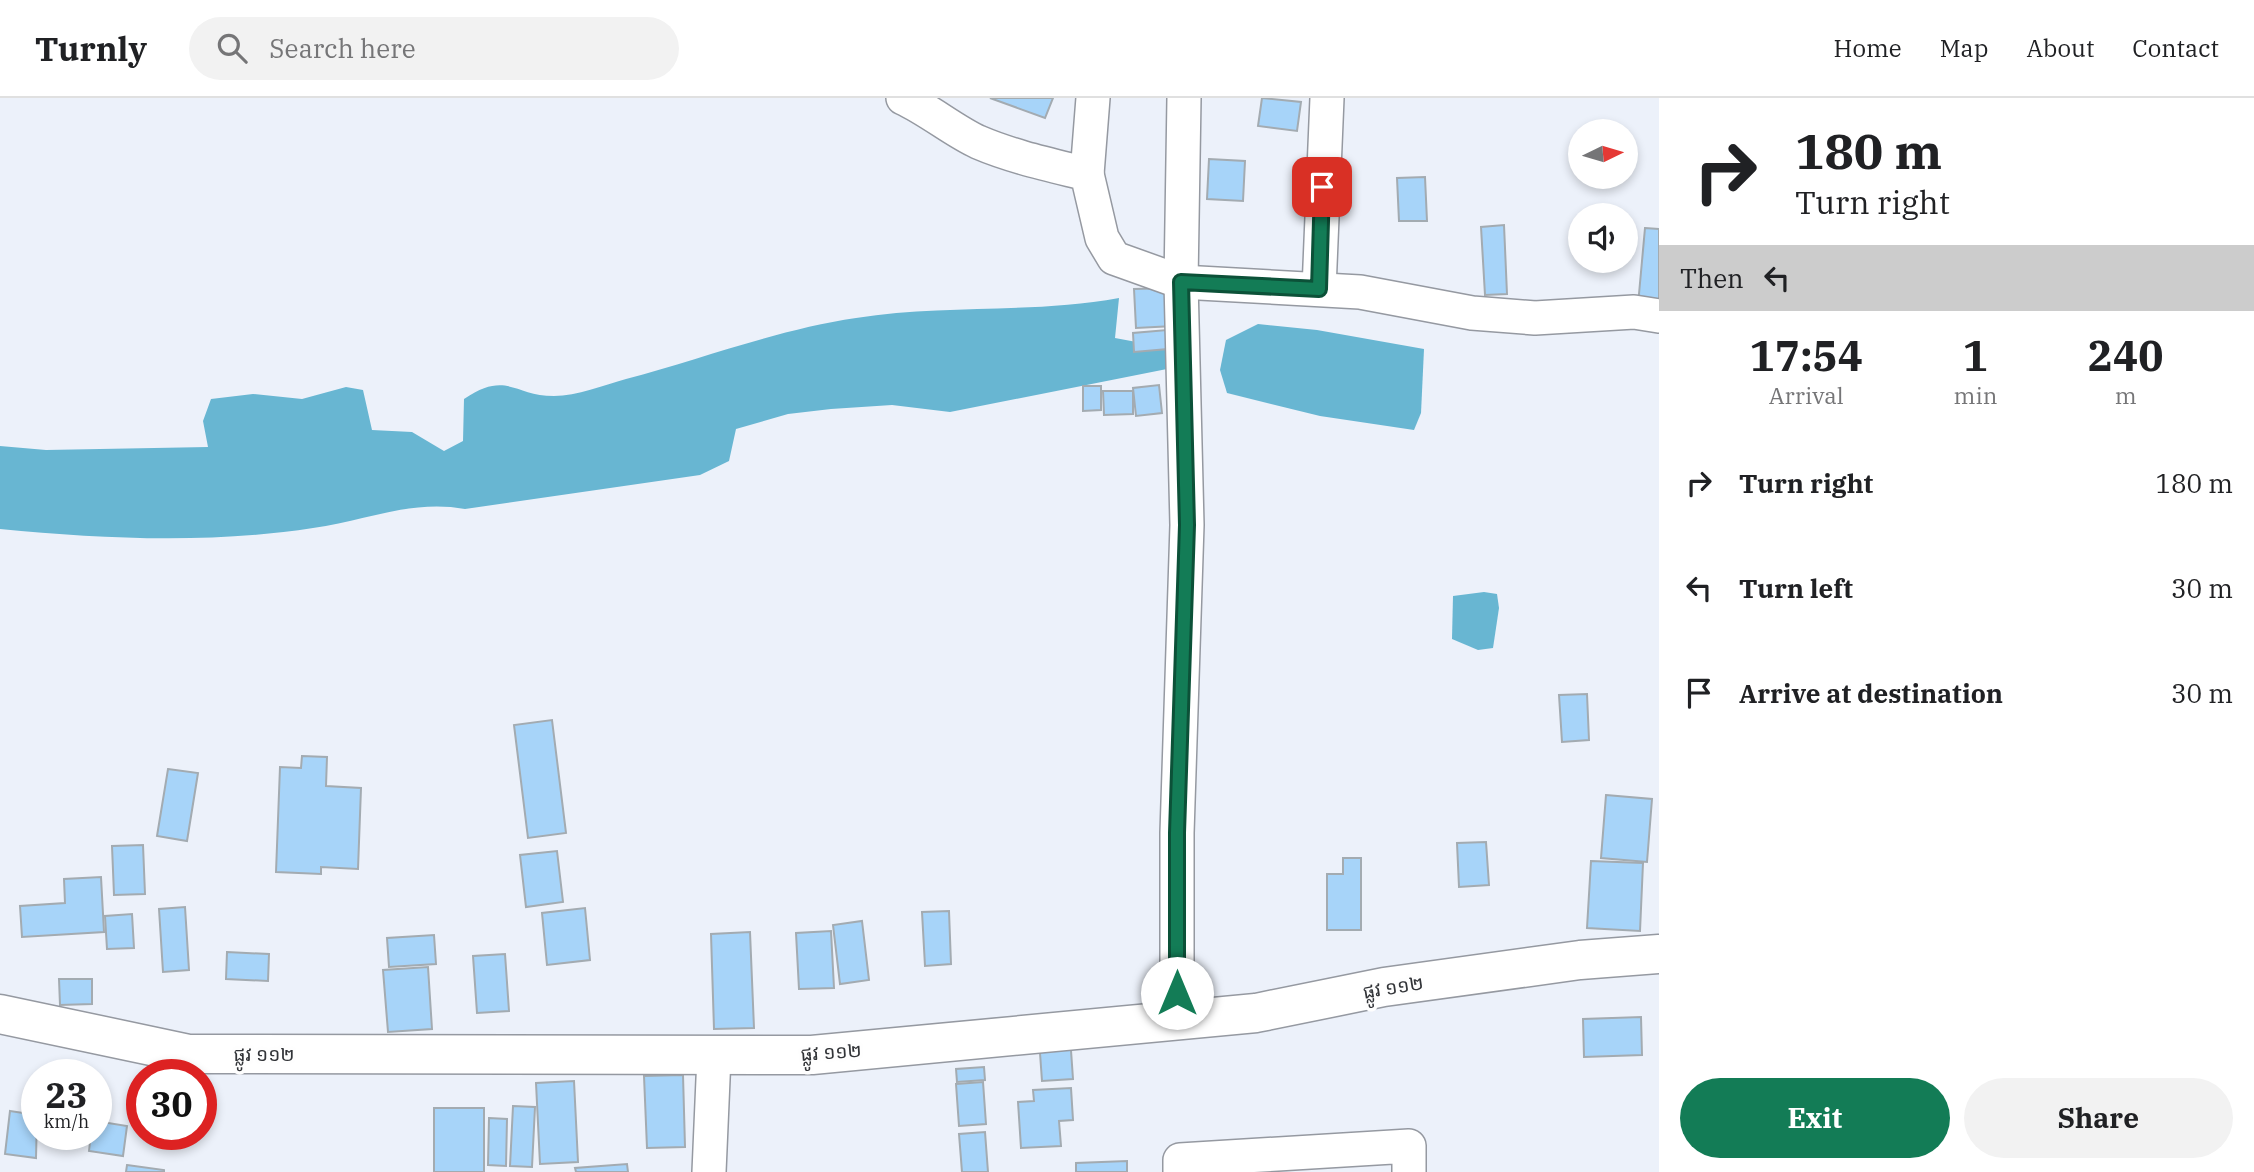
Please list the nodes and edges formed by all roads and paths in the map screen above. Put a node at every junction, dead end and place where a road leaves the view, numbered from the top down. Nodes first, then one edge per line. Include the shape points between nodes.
1 (903, 98) edge
2 (1093, 98) edge
3 (1184, 98) edge
4 (1327, 98) edge
5 (1087, 174) junction
6 (1181, 282) junction
7 (1319, 289) junction
8 (1659, 316) edge
9 (1659, 954) edge
10 (0, 1014) edge
11 (1177, 1020) junction
12 (715, 1056) junction
13 (709, 1172) edge
14 (1180, 1172) edge
15 (1409, 1172) edge

1 - 5 street via 976,141
2 - 5 street
3 - 6 street
4 - 7 street
5 - 6 street via 1102,238 1114,258
6 - 7 street
6 - 11 street via 1187,525 1177,833
7 - 8 street via 1472,313 1535,318 1634,312
9 - 11 street, ផ្លូវ ១១២ via 1580,960 1384,987 1256,1013
10 - 12 street, ផ្លូវ ១១២ via 189,1054
11 - 12 street, ផ្លូវ ១១២ via 812,1055
12 - 13 street
14 - 15 street via 1180,1160 1409,1146

